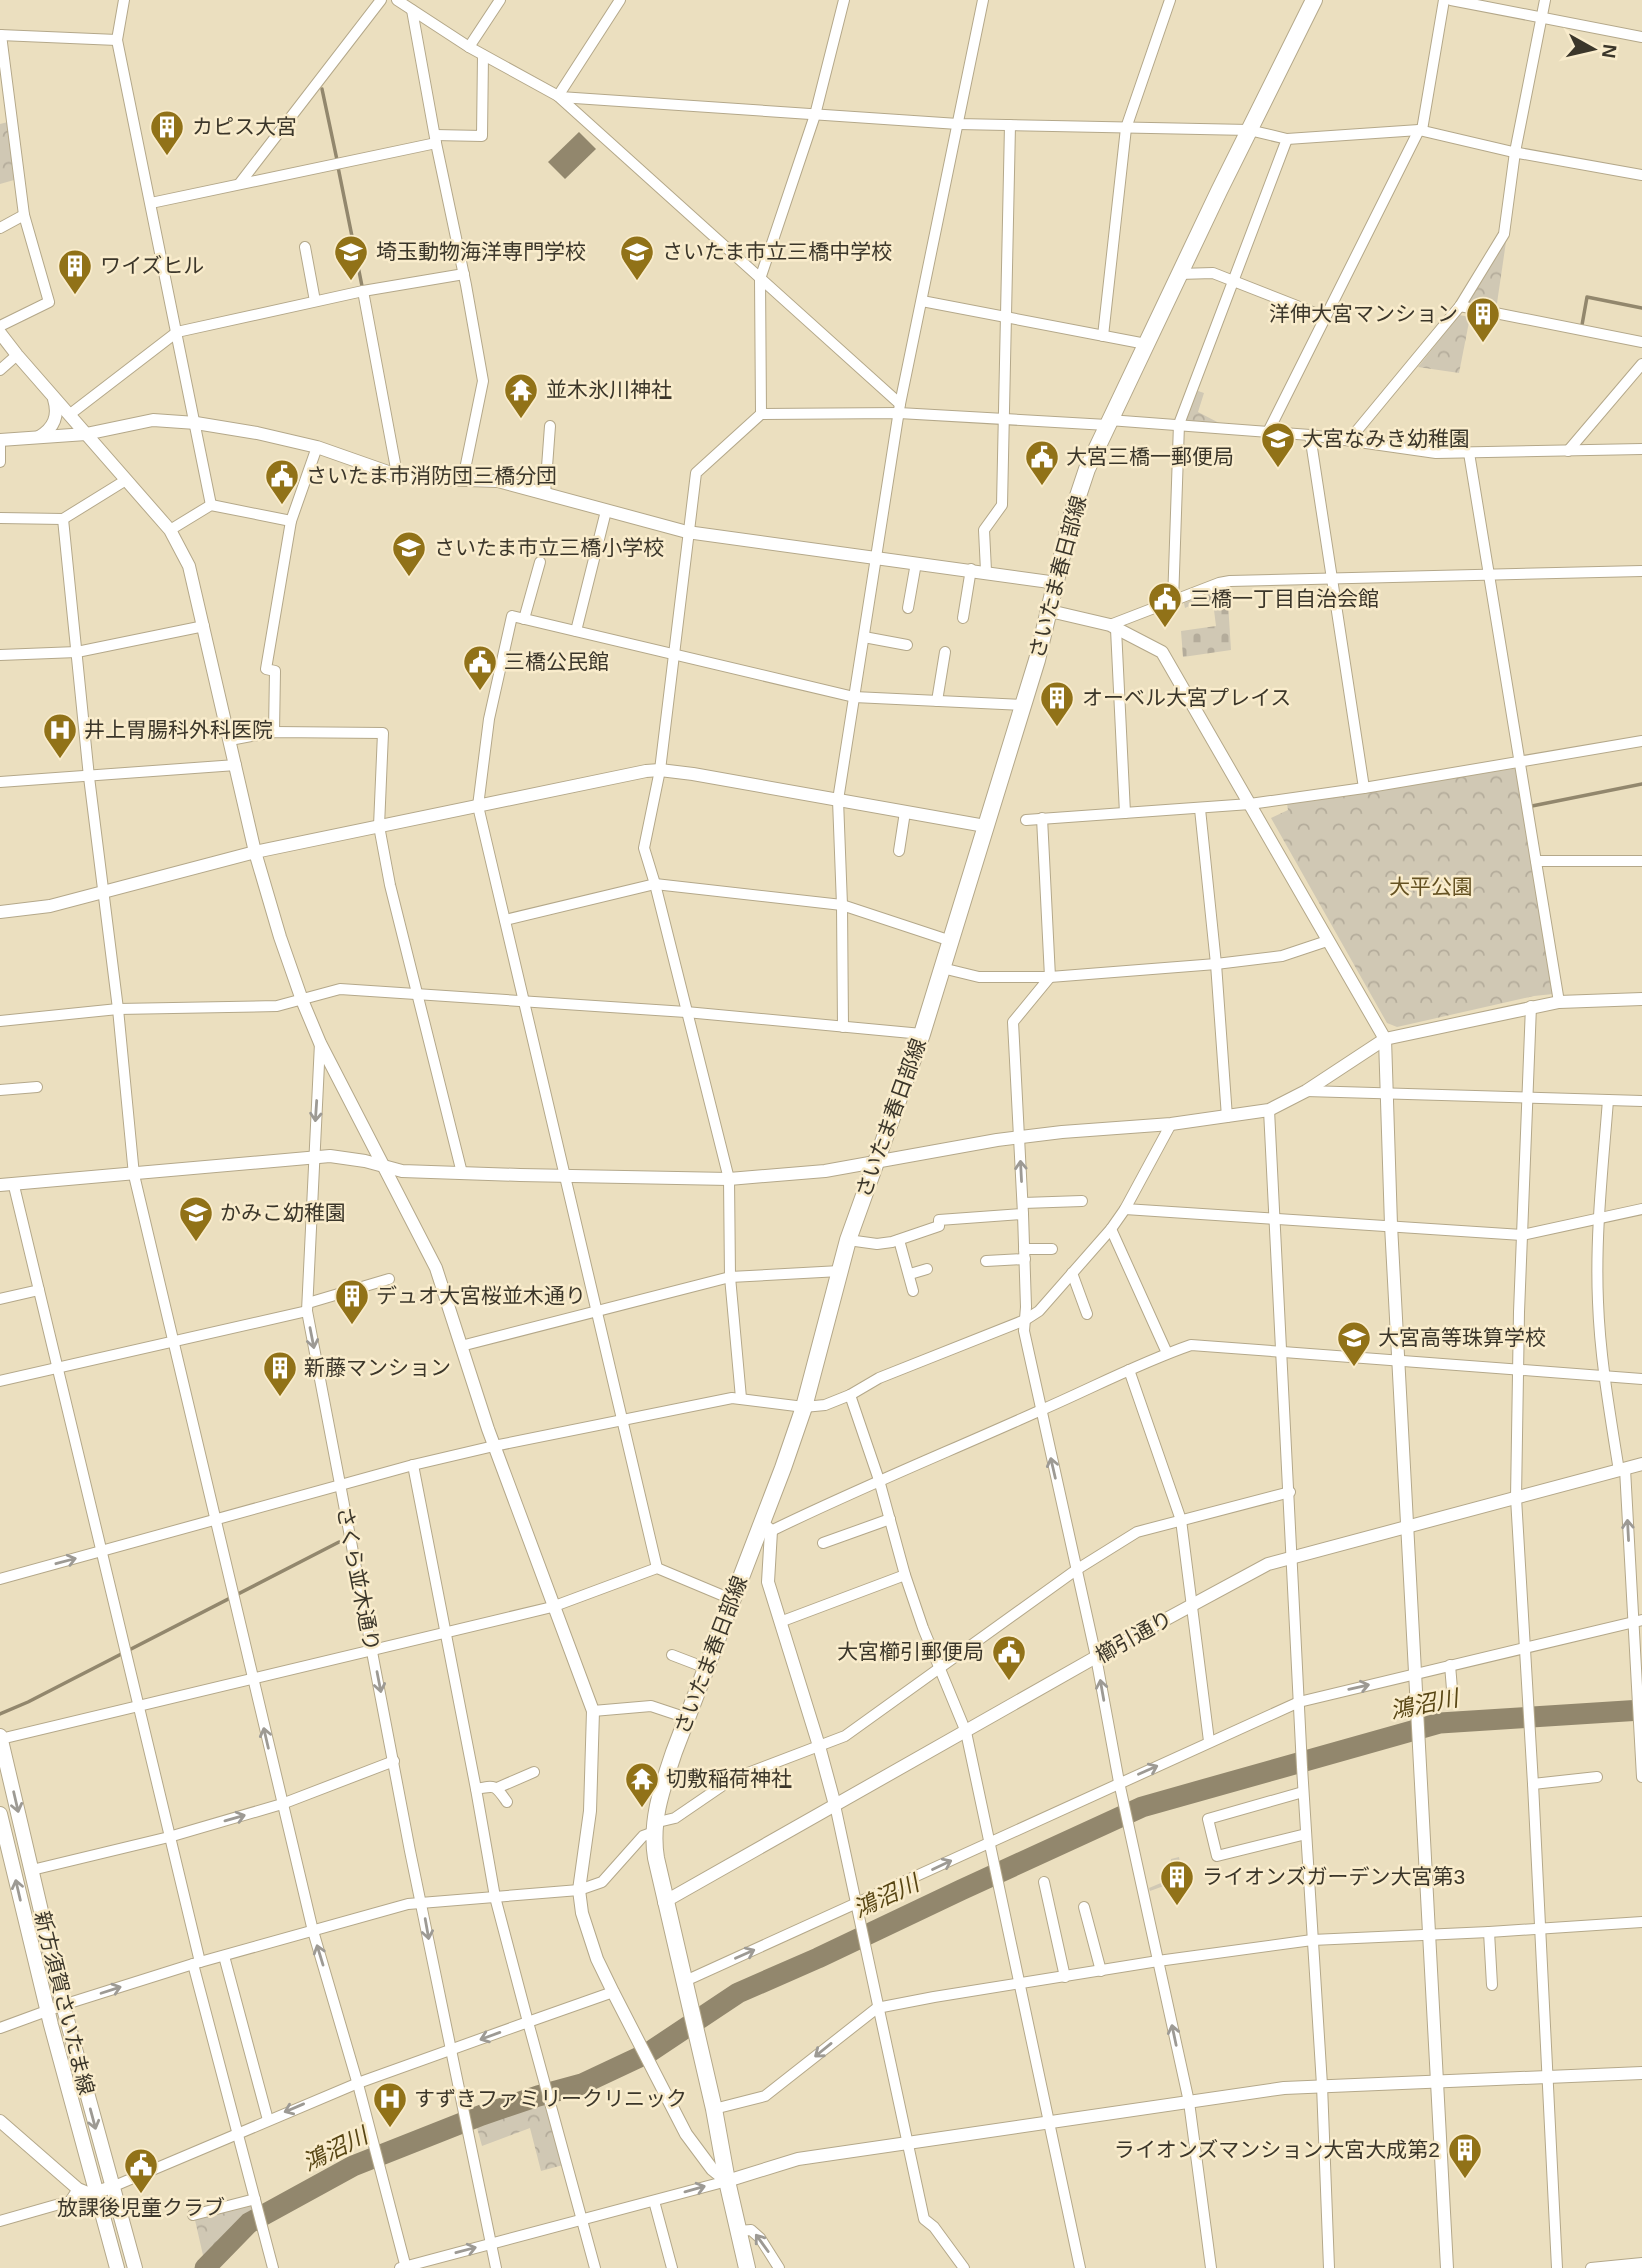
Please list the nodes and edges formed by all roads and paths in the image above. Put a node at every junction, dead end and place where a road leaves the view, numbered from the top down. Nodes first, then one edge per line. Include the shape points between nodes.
1 (124, 0) edge
2 (381, 0) edge
3 (397, 0) edge
4 (500, 0) edge
5 (620, 0) edge
6 (844, 0) edge
7 (983, 0) edge
8 (1170, 0) edge
9 (1314, 0) edge
10 (1444, 0) edge
11 (1451, 0) edge
12 (1545, 0) edge
13 (412, 10) junction
14 (1541, 18) junction
15 (1, 35) edge
16 (1642, 37) edge
17 (117, 40) junction
18 (469, 47) junction
19 (483, 55) junction
20 (558, 96) junction
21 (815, 115) junction
22 (6, 119) edge
23 (958, 124) junction
24 (1010, 125) junction
25 (1126, 128) junction
26 (1249, 130) junction
27 (1420, 130) junction
28 (435, 139) junction
29 (1286, 139) junction
30 (1515, 152) junction
31 (1642, 175) edge
32 (240, 183) junction
33 (151, 203) junction
34 (24, 215) junction
35 (0, 228) edge
36 (305, 247) dead end
37 (464, 274) junction
38 (1179, 274) junction
39 (760, 279) junction
40 (1233, 281) junction
41 (363, 291) junction
42 (315, 301) junction
43 (922, 301) junction
44 (1460, 306) junction
45 (1005, 317) junction
46 (1325, 317) junction
47 (0, 326) edge
48 (177, 332) junction
49 (0, 333) edge
50 (1103, 336) junction
51 (1642, 342) edge
52 (1146, 344) junction
53 (17, 355) junction
54 (1642, 365) edge
55 (0, 370) edge
56 (54, 398) junction
57 (899, 408) junction
58 (761, 414) junction
59 (69, 415) junction
60 (1002, 419) junction
61 (1108, 422) junction
62 (196, 423) junction
63 (1179, 424) junction
64 (550, 426) dead end
65 (1268, 432) junction
66 (86, 434) junction
67 (1310, 435) junction
68 (39, 437) junction
69 (1350, 439) junction
70 (0, 442) edge
71 (317, 447) junction
72 (1642, 449) edge
73 (1568, 451) junction
74 (1469, 453) junction
75 (0, 462) edge
76 (397, 474) junction
77 (463, 479) junction
78 (126, 480) junction
79 (545, 494) junction
80 (212, 505) junction
81 (606, 511) junction
82 (0, 518) edge
83 (63, 519) junction
84 (291, 521) junction
85 (170, 530) junction
86 (687, 532) junction
87 (876, 558) junction
88 (540, 562) dead end
89 (915, 563) junction
90 (971, 569) junction
91 (986, 571) junction
92 (1642, 571) edge
93 (1490, 575) junction
94 (1332, 578) junction
95 (1057, 583) junction
96 (1173, 602) junction
97 (908, 608) dead end
98 (1050, 611) junction
99 (963, 618) dead end
100 (524, 619) junction
101 (204, 626) junction
102 (1113, 627) junction
103 (576, 631) junction
104 (864, 637) junction
105 (907, 645) dead end
106 (77, 652) junction
107 (946, 652) dead end
108 (0, 655) edge
109 (674, 655) junction
110 (854, 697) junction
111 (937, 701) junction
112 (1021, 705) junction
113 (274, 732) junction
114 (230, 740) junction
115 (1642, 741) edge
116 (1521, 762) junction
117 (236, 765) junction
118 (660, 770) junction
119 (89, 777) junction
120 (0, 782) edge
121 (1363, 788) junction
122 (838, 800) junction
123 (1250, 804) junction
124 (478, 806) junction
125 (1200, 809) junction
126 (905, 812) junction
127 (1125, 813) junction
128 (1042, 818) junction
129 (1026, 820) dead end
130 (380, 826) junction
131 (985, 826) junction
132 (899, 851) dead end
133 (256, 852) junction
134 (1536, 861) junction
135 (1642, 861) edge
136 (655, 884) junction
137 (102, 892) junction
138 (0, 903) edge
139 (842, 905) junction
140 (0, 912) edge
141 (505, 920) junction
142 (1327, 940) junction
143 (951, 941) junction
144 (1216, 964) junction
145 (942, 968) junction
146 (1050, 976) junction
147 (419, 993) junction
148 (1642, 999) edge
149 (302, 1000) junction
150 (1559, 1002) junction
151 (523, 1003) junction
152 (1531, 1006) junction
153 (118, 1009) junction
154 (686, 1013) junction
155 (0, 1021) edge
156 (843, 1027) junction
157 (922, 1034) junction
158 (1385, 1039) junction
159 (320, 1043) junction
160 (37, 1087) dead end
161 (0, 1090) edge
162 (1306, 1091) junction
163 (1386, 1094) junction
164 (1527, 1097) junction
165 (1608, 1100) junction
166 (1642, 1101) edge
167 (1269, 1110) junction
168 (1227, 1116) junction
169 (1171, 1124) junction
170 (1019, 1138) junction
171 (313, 1158) junction
172 (876, 1162) junction
173 (385, 1166) junction
174 (462, 1173) junction
175 (134, 1175) junction
176 (565, 1176) junction
177 (729, 1179) junction
178 (0, 1185) edge
179 (14, 1186) junction
180 (1082, 1201) dead end
181 (1023, 1209) junction
182 (1125, 1209) junction
183 (1642, 1209) edge
184 (1276, 1219) junction
185 (1599, 1220) junction
186 (1391, 1225) junction
187 (1111, 1229) junction
188 (1522, 1234) junction
189 (848, 1240) junction
190 (899, 1240) junction
191 (1052, 1249) dead end
192 (1024, 1254) junction
193 (986, 1261) dead end
194 (927, 1269) dead end
195 (840, 1271) junction
196 (1072, 1273) junction
197 (910, 1274) junction
198 (730, 1277) junction
199 (389, 1279) dead end
200 (39, 1290) junction
201 (913, 1291) dead end
202 (0, 1299) edge
203 (307, 1307) junction
204 (597, 1311) junction
205 (1087, 1314) dead end
206 (1025, 1320) junction
207 (172, 1340) junction
208 (461, 1346) junction
209 (1282, 1352) junction
210 (1167, 1353) junction
211 (1399, 1361) junction
212 (58, 1367) junction
213 (1129, 1370) junction
214 (1518, 1370) junction
215 (1604, 1377) junction
216 (1642, 1379) edge
217 (0, 1381) edge
218 (850, 1395) junction
219 (741, 1398) junction
220 (804, 1407) junction
221 (1040, 1411) junction
222 (623, 1420) junction
223 (494, 1446) junction
224 (1642, 1464) edge
225 (413, 1465) junction
226 (1622, 1470) junction
227 (879, 1480) junction
228 (339, 1485) junction
229 (1290, 1492) junction
230 (1516, 1498) junction
231 (214, 1519) junction
232 (890, 1519) junction
233 (1181, 1520) junction
234 (1408, 1525) junction
235 (766, 1527) junction
236 (823, 1543) dead end
237 (101, 1551) junction
238 (1291, 1557) junction
239 (657, 1568) junction
240 (1076, 1570) junction
241 (905, 1575) junction
242 (0, 1579) edge
243 (731, 1599) junction
244 (1192, 1605) junction
245 (552, 1607) junction
246 (1637, 1621) edge
247 (780, 1622) junction
248 (447, 1633) junction
249 (1524, 1648) junction
250 (372, 1651) junction
251 (672, 1654) dead end
252 (1096, 1657) junction
253 (1450, 1665) junction
254 (939, 1667) junction
255 (706, 1668) junction
256 (1416, 1674) junction
257 (253, 1680) junction
258 (1452, 1689) dead end
259 (1299, 1702) junction
260 (137, 1707) junction
261 (593, 1711) junction
262 (687, 1718) junction
263 (966, 1732) junction
264 (0, 1738) edge
265 (1209, 1741) junction
266 (819, 1745) junction
267 (394, 1761) junction
268 (534, 1772) dead end
269 (1597, 1777) dead end
270 (1642, 1777) edge
271 (1119, 1782) junction
272 (1533, 1784) junction
273 (497, 1788) junction
274 (476, 1789) junction
275 (1304, 1792) junction
276 (507, 1802) dead end
277 (282, 1804) junction
278 (835, 1805) junction
279 (0, 1814) edge
280 (654, 1827) junction
281 (1306, 1834) junction
282 (169, 1837) junction
283 (989, 1842) junction
284 (32, 1870) junction
285 (1044, 1882) dead end
286 (579, 1890) junction
287 (495, 1897) junction
288 (422, 1902) junction
289 (664, 1902) junction
290 (858, 1904) junction
291 (1084, 1907) dead end
292 (1642, 1922) edge
293 (1539, 1929) junction
294 (313, 1931) junction
295 (1489, 1932) junction
296 (1429, 1934) junction
297 (1312, 1940) junction
298 (224, 1956) junction
299 (1158, 1961) junction
300 (196, 1963) junction
301 (1101, 1971) junction
302 (1065, 1978) junction
303 (683, 1982) junction
304 (1020, 1983) junction
305 (1492, 1985) dead end
306 (612, 1992) junction
307 (63, 2005) junction
308 (877, 2008) junction
309 (47, 2012) junction
310 (528, 2022) junction
311 (0, 2028) edge
312 (451, 2049) junction
313 (1642, 2073) edge
314 (1548, 2076) junction
315 (1438, 2080) junction
316 (358, 2083) junction
317 (1322, 2085) junction
318 (1189, 2102) junction
319 (714, 2109) junction
320 (268, 2120) junction
321 (0, 2121) edge
322 (1049, 2122) junction
323 (238, 2134) junction
324 (908, 2143) junction
325 (727, 2181) junction
326 (112, 2187) junction
327 (78, 2189) junction
328 (96, 2193) junction
329 (654, 2201) junction
330 (256, 2202) junction
331 (193, 2215) dead end
332 (582, 2220) junction
333 (0, 2221) edge
334 (739, 2231) junction
335 (491, 2244) junction
336 (1642, 2263) edge
337 (117, 2268) edge
338 (135, 2268) edge
339 (273, 2268) edge
340 (404, 2268) edge
341 (496, 2268) edge
342 (595, 2268) edge
343 (672, 2268) edge
344 (747, 2268) edge
345 (779, 2268) edge
346 (964, 2268) edge
347 (1080, 2268) edge
348 (1211, 2268) edge
349 (1329, 2268) edge
350 (1447, 2268) edge
351 (1557, 2268) edge
352 (1591, 2268) edge

1 - 17 street
2 - 32 street
3 - 13 street
4 - 18 street
5 - 20 street
6 - 21 street
7 - 23 street
8 - 25 street
9 - 26 main road, さいたま春日部線
10 - 27 street
11 - 14 street
12 - 14 street
13 - 18 street
13 - 28 street
14 - 16 street
14 - 30 street
15 - 17 street
15 - 22 street
17 - 33 street
18 - 19 street
19 - 20 street
19 - 28 street via 482,136
20 - 21 street
20 - 39 street
21 - 23 street
21 - 39 street
22 - 34 street
23 - 24 street
23 - 43 street
24 - 25 street
24 - 45 street
25 - 26 street
25 - 50 street
26 - 29 street
26 - 38 main road, さいたま春日部線
27 - 29 street
27 - 30 street
27 - 46 street
28 - 32 street
28 - 37 street
29 - 40 street
30 - 31 street
30 - 44 street via 1504,234
32 - 33 street
33 - 48 street
34 - 35 street
34 - 47 street via 49,302
36 - 42 street
37 - 41 street
37 - 77 street via 483,381
38 - 40 street via 1213,273
38 - 52 main road, さいたま春日部線
39 - 57 street
39 - 58 street
40 - 46 street
40 - 63 street
41 - 42 street
41 - 76 street
42 - 48 street
43 - 45 street
43 - 57 street
44 - 51 street
44 - 69 street
45 - 50 street
45 - 60 street
46 - 65 street
48 - 59 street
48 - 62 street
49 - 53 street
50 - 52 street
52 - 61 main road, さいたま春日部線
53 - 55 street
53 - 56 street
54 - 73 street
56 - 59 street
56 - 68 street via 55,422
57 - 58 street
57 - 60 street
57 - 87 street
58 - 86 street via 696,473
59 - 66 street
60 - 61 street
60 - 91 street via 1002,505 984,530
61 - 63 street
61 - 95 main road, さいたま春日部線 via 1072,514
62 - 66 street via 153,420
62 - 71 street
62 - 80 street
63 - 65 street
63 - 96 street
64 - 79 street
65 - 67 street
66 - 68 street
66 - 78 street
67 - 69 street
67 - 94 street
68 - 70 street
69 - 74 street via 1436,453
70 - 75 street
71 - 76 street
71 - 84 street
72 - 73 street
73 - 74 street
74 - 93 street
76 - 77 street
77 - 79 street via 498,481
78 - 83 street
78 - 85 street
79 - 81 street
80 - 84 street
80 - 85 street
81 - 86 street
81 - 103 street
82 - 83 street
83 - 106 street
84 - 113 street via 266,669 275,671
85 - 101 street via 190,566
86 - 87 street
86 - 109 street
87 - 89 street
87 - 104 street
88 - 100 street
89 - 90 street
89 - 97 street
90 - 91 street
90 - 99 street
91 - 95 street
92 - 93 street
93 - 94 street
93 - 116 street
94 - 96 street via 1219,583
94 - 121 street
95 - 98 main road, さいたま春日部線
96 - 102 street
98 - 102 street
98 - 112 main road, さいたま春日部線
100 - 103 street
100 - 124 street via 512,616 489,719
101 - 106 street
101 - 114 street
102 - 123 street via 1162,652
102 - 127 street
103 - 109 street
104 - 105 street
104 - 110 street
106 - 108 street
106 - 119 street
107 - 111 street
109 - 110 street
109 - 118 street
110 - 111 street
110 - 122 street
111 - 112 street
112 - 131 main road, さいたま春日部線
113 - 114 street
113 - 130 street via 383,733
114 - 117 street
115 - 116 street
116 - 121 street
116 - 134 street
117 - 119 street
117 - 133 street
118 - 122 street
118 - 124 street
118 - 136 street via 644,848
119 - 120 street
119 - 137 street
121 - 123 street
122 - 126 street
122 - 139 street
123 - 125 street
123 - 142 street
124 - 130 street
124 - 141 street
125 - 127 street
125 - 144 street
126 - 131 street
126 - 132 street
127 - 128 street
128 - 129 street
128 - 146 street
130 - 133 street
130 - 147 street via 390,885
131 - 143 main road, さいたま春日部線
133 - 137 street
133 - 149 street
134 - 135 street
134 - 150 street
136 - 139 street
136 - 141 street
136 - 154 street
137 - 140 street via 50,906
137 - 153 street
138 - 140 street
139 - 143 street
139 - 156 street
141 - 151 street
142 - 144 street via 1282,956
142 - 158 street
143 - 145 main road, さいたま春日部線
144 - 146 street
144 - 168 street
145 - 146 street via 979,977
145 - 157 main road, さいたま春日部線
146 - 170 street via 1013,1022
147 - 149 street via 340,989
147 - 151 street
147 - 174 street
148 - 150 street
149 - 153 street via 277,1006
149 - 159 street
150 - 152 street
151 - 154 street
151 - 176 street
152 - 158 street
152 - 164 street
153 - 155 street
153 - 175 street
154 - 156 street
154 - 177 street
156 - 157 street
157 - 172 main road, さいたま春日部線
158 - 162 street
158 - 163 street
159 -> 171 street, さくら並木通り
159 - 173 street
160 - 161 street
162 - 163 street
162 - 167 street
163 - 164 street
163 - 186 street
164 - 165 street
164 - 188 street
165 - 166 street
165 - 185 street
167 - 168 street
167 - 184 street
168 - 169 street
169 - 170 street
169 - 182 street
170 - 172 street
181 -> 170 street
171 - 173 street via 330,1156
171 - 175 street
171 - 203 street, さくら並木通り
172 - 177 street
172 - 189 main road, さいたま春日部線
173 - 174 street
173 - 208 street via 436,1268
174 - 176 street
175 - 179 street
175 - 207 street
176 - 177 street
176 - 204 street
177 - 198 street
178 - 179 street
179 - 200 street
180 - 181 street
181 - 190 street via 939,1220 939,1226
181 - 192 street
182 - 184 street
182 - 187 street
183 - 185 street
184 - 186 street
184 - 209 street
185 - 188 street
185 - 215 street via 1597,1301
186 - 188 street
186 - 211 street
187 - 196 street
187 - 210 street
188 - 214 street
189 - 190 street via 877,1244
189 - 195 main road, さいたま春日部線
190 - 197 street
191 - 192 street
192 - 193 street
192 - 206 street
194 - 197 street
195 - 198 street
195 - 220 main road, さいたま春日部線
196 - 205 street
196 - 206 street via 1039,1311
197 - 201 street
198 - 204 street
198 - 219 street
199 - 203 street
200 - 202 street
200 - 212 street
203 - 207 street
203 -> 228 street, さくら並木通り
204 - 208 street
204 - 222 street
206 - 218 street via 879,1378
206 - 221 street
207 - 212 street
207 - 231 street
208 - 223 street
209 - 210 street via 1191,1345
209 - 211 street
209 - 229 street
210 - 213 street
211 - 214 street
211 - 234 street
212 - 217 street
212 - 237 street
213 - 221 street
213 - 233 street
214 - 215 street
214 - 230 street
215 - 216 street
215 - 226 street
218 - 220 street
218 - 227 street
219 - 220 street
219 - 222 street
220 - 235 main road, さいたま春日部線
221 - 227 street
240 -> 221 street
222 - 223 street
222 - 239 street
223 - 225 street
223 - 245 street
224 - 226 street, 櫛引通り
225 - 228 street
225 - 248 street
226 - 230 street, 櫛引通り
246 -> 226 street
227 - 232 street
227 - 235 street
228 - 231 street
228 - 250 street, さくら並木通り
229 - 233 street
229 - 238 street
230 - 234 street, 櫛引通り
230 - 249 street
231 - 237 street
231 - 257 street
232 - 236 street
232 - 241 street
233 - 240 street via 1137,1532
233 - 244 street
234 - 238 street, 櫛引通り
234 - 256 street
235 - 243 main road, さいたま春日部線
235 - 247 street via 768,1582
242 -> 237 street
237 - 260 street
238 - 244 street, 櫛引通り via 1268,1564
238 - 259 street
239 - 243 street
239 - 245 street
240 - 252 street
240 - 254 street
241 - 247 street
241 - 254 street
243 - 255 main road, さいたま春日部線
244 - 252 street, 櫛引通り
244 - 265 street
245 - 248 street
245 - 261 street
246 - 249 street
246 - 270 street
247 - 266 street
248 - 250 street
248 - 274 street
249 - 253 street
249 - 272 street
250 - 257 street
250 -> 267 street, さくら並木通り
251 - 255 street
252 - 263 street, 櫛引通り
271 -> 252 street
253 - 256 street
253 - 258 street
254 - 263 street
254 - 266 street via 845,1736
255 - 262 main road, さいたま春日部線
259 -> 256 street
256 - 296 street
257 - 260 street
277 -> 257 street
259 - 265 street
259 - 275 street
260 - 264 street
260 - 282 street
261 - 262 street via 651,1706
261 - 286 street via 590,1811
262 - 280 main road, さいたま春日部線 via 658,1801
263 - 278 street, 櫛引通り
263 - 283 street
264 -> 284 main road, 新方須賀さいたま線
271 -> 265 street
266 - 278 street
266 - 280 street via 732,1779 676,1818
267 - 277 street
267 - 288 street, さくら並木通り
268 - 273 street
269 - 272 street
271 - 283 street
271 - 299 street
272 - 293 street
273 - 274 street
273 - 276 street
274 - 287 street
275 - 281 street
275 - 281 street via 1208,1819 1217,1857
282 -> 277 street
277 - 294 street
278 - 289 street, 櫛引通り
278 - 290 street
309 -> 279 main road, 新方須賀さいたま線
280 - 286 street via 602,1882
280 - 289 main road, さいたま春日部線
281 - 297 street
282 - 284 street
282 - 300 street
290 -> 283 street
283 - 304 street
284 - 307 main road, 新方須賀さいたま線
285 - 302 street
286 - 287 street
286 - 306 street via 582,1913
287 - 288 street
287 - 310 street
288 - 294 street
288 -> 312 street, さくら並木通り
289 - 303 main road, さいたま春日部線
303 -> 290 street
290 - 308 street
291 - 301 street
292 - 293 street
293 - 295 street
293 - 314 street
294 - 298 street
316 -> 294 street
295 - 296 street
295 - 305 street
296 - 297 street
296 - 315 street
297 - 299 street
297 - 317 street
298 - 300 street
298 - 320 street
299 - 301 street
318 -> 299 street
307 -> 300 street
300 - 323 street
301 - 302 street
302 - 304 street
303 - 319 main road, さいたま春日部線
304 - 308 street
304 - 322 street
306 - 310 street
306 - 325 street via 686,2134
307 - 309 street
307 -> 326 main road, 新方須賀さいたま線
308 -> 319 street via 765,2096
308 - 324 street
309 - 311 street
309 - 328 main road, 新方須賀さいたま線
310 -> 312 street
310 - 332 street
312 - 316 street
312 - 335 street, さくら並木通り
313 - 314 street
314 - 315 street
314 - 351 street
315 - 317 street
315 - 350 street
316 -> 320 street
316 - 340 street
317 - 318 street
317 - 349 street
318 - 322 street
318 - 348 street
319 - 325 main road, さいたま春日部線
320 - 323 street
321 - 327 street
322 - 324 street
322 - 347 street
323 - 326 street
323 - 330 street
324 - 325 street via 798,2160
324 - 346 street via 924,2219
329 -> 325 street
325 - 334 main road, さいたま春日部線
326 - 328 street
326 - 338 main road, 新方須賀さいたま線
327 - 328 street
327 - 333 street via 69,2201
328 - 337 main road, 新方須賀さいたま線
329 - 332 street
329 - 343 street
330 - 331 street
330 - 339 street
332 - 335 street
332 - 342 street
334 - 344 main road, さいたま春日部線
345 -> 334 street via 760,2238 751,2230
340 -> 335 street
335 - 341 street
336 - 352 street

